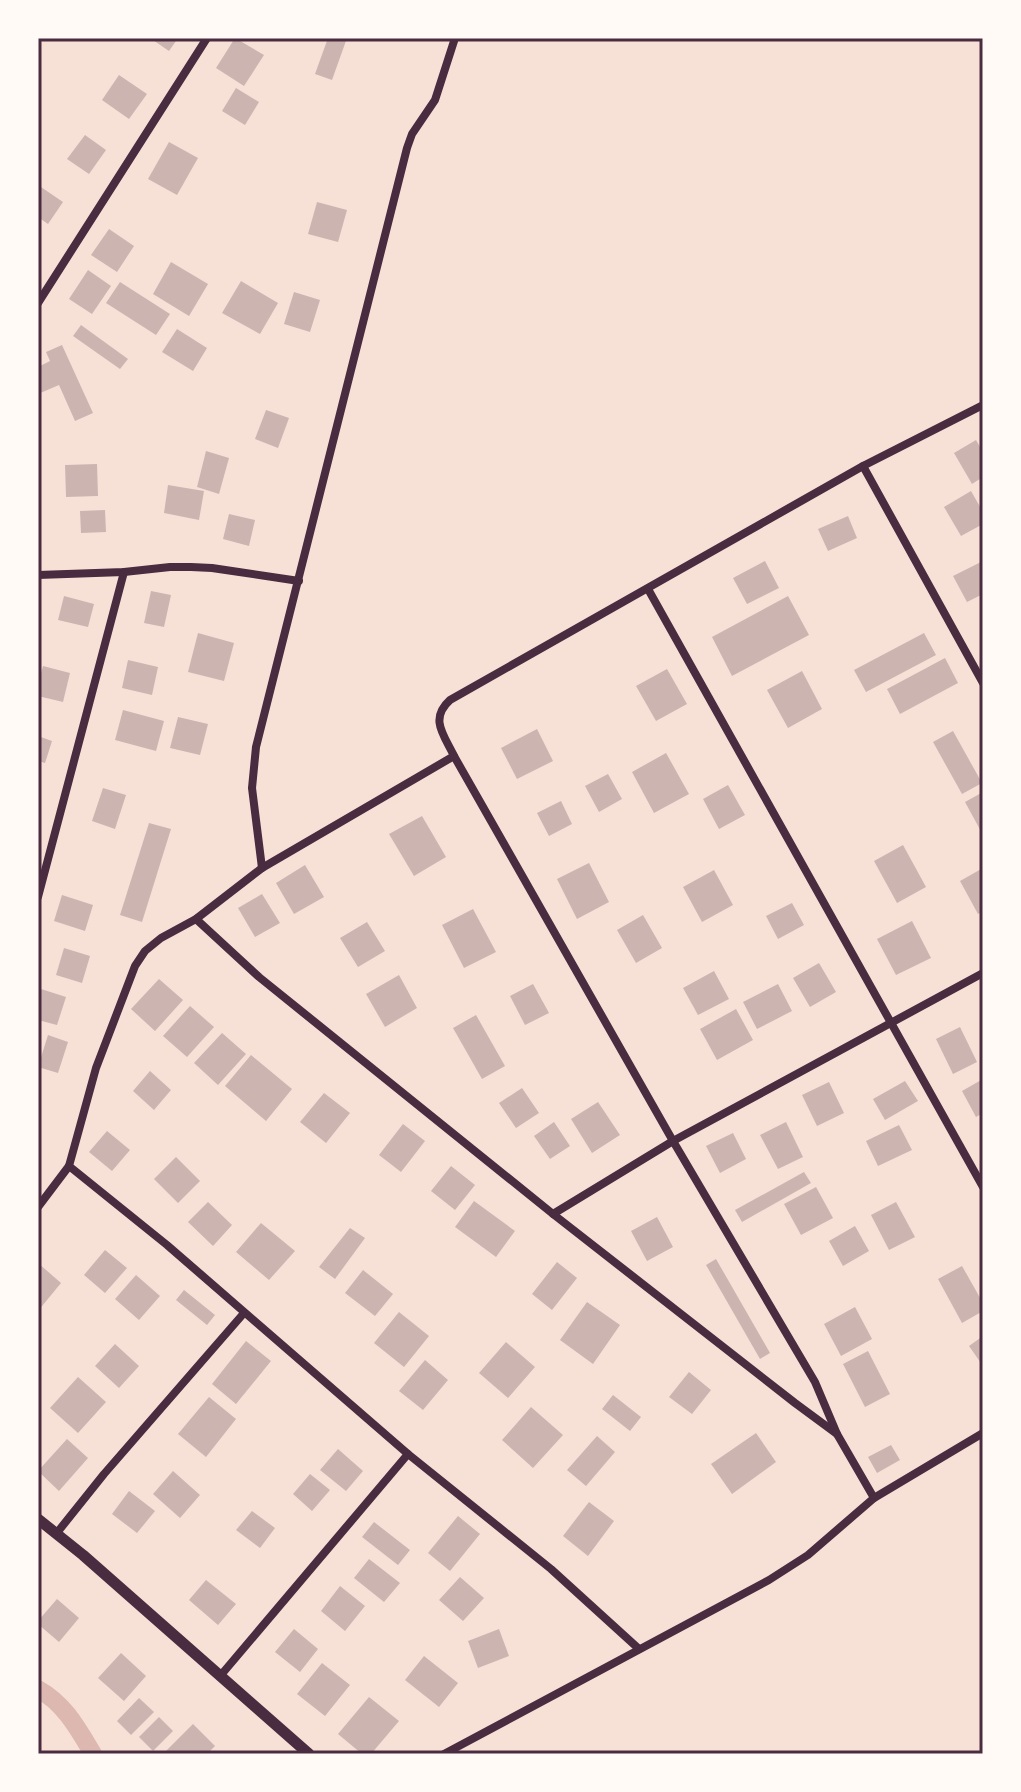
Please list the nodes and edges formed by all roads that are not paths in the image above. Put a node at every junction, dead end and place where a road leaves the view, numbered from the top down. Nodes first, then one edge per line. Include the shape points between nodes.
1 (207, 38) edge
2 (455, 38) edge
3 (38, 303) edge
4 (983, 405) edge
5 (863, 466) junction
6 (124, 572) junction
7 (38, 575) edge
8 (299, 581) junction
9 (648, 589) junction
10 (983, 683) edge
11 (454, 756) junction
12 (262, 868) junction
13 (38, 897) edge
14 (196, 919) junction
15 (983, 973) edge
16 (892, 1022) junction
17 (673, 1141) junction
18 (69, 1166) junction
19 (983, 1187) edge
20 (38, 1207) edge
21 (553, 1214) junction
22 (244, 1313) junction
23 (983, 1433) edge
24 (837, 1434) junction
25 (408, 1454) junction
26 (874, 1498) junction
27 (38, 1519) edge
28 (56, 1534) junction
29 (639, 1649) junction
30 (221, 1675) junction
31 (309, 1754) edge
32 (444, 1754) edge

1 - 3 street
2 - 8 street via 435,100 407,148
4 - 5 street
5 - 9 street
5 - 10 street
6 - 7 street
6 - 8 street via 212,568
6 - 13 street
8 - 12 street via 256,747 252,788
9 - 11 street via 445,705 438,721
9 - 16 street
11 - 12 street
11 - 17 street
12 - 14 street
14 - 18 street via 161,938 135,966 96,1068
14 - 21 street via 259,977
15 - 16 street
16 - 17 street
16 - 19 street
17 - 21 street
17 - 24 street via 815,1382
18 - 20 street
18 - 22 street
21 - 24 street
22 - 25 street
22 - 28 street
23 - 26 street
24 - 26 street
25 - 29 street via 551,1569
25 - 30 street
26 - 29 street via 795,1564
27 - 28 street
28 - 30 street
29 - 32 street
30 - 31 street

